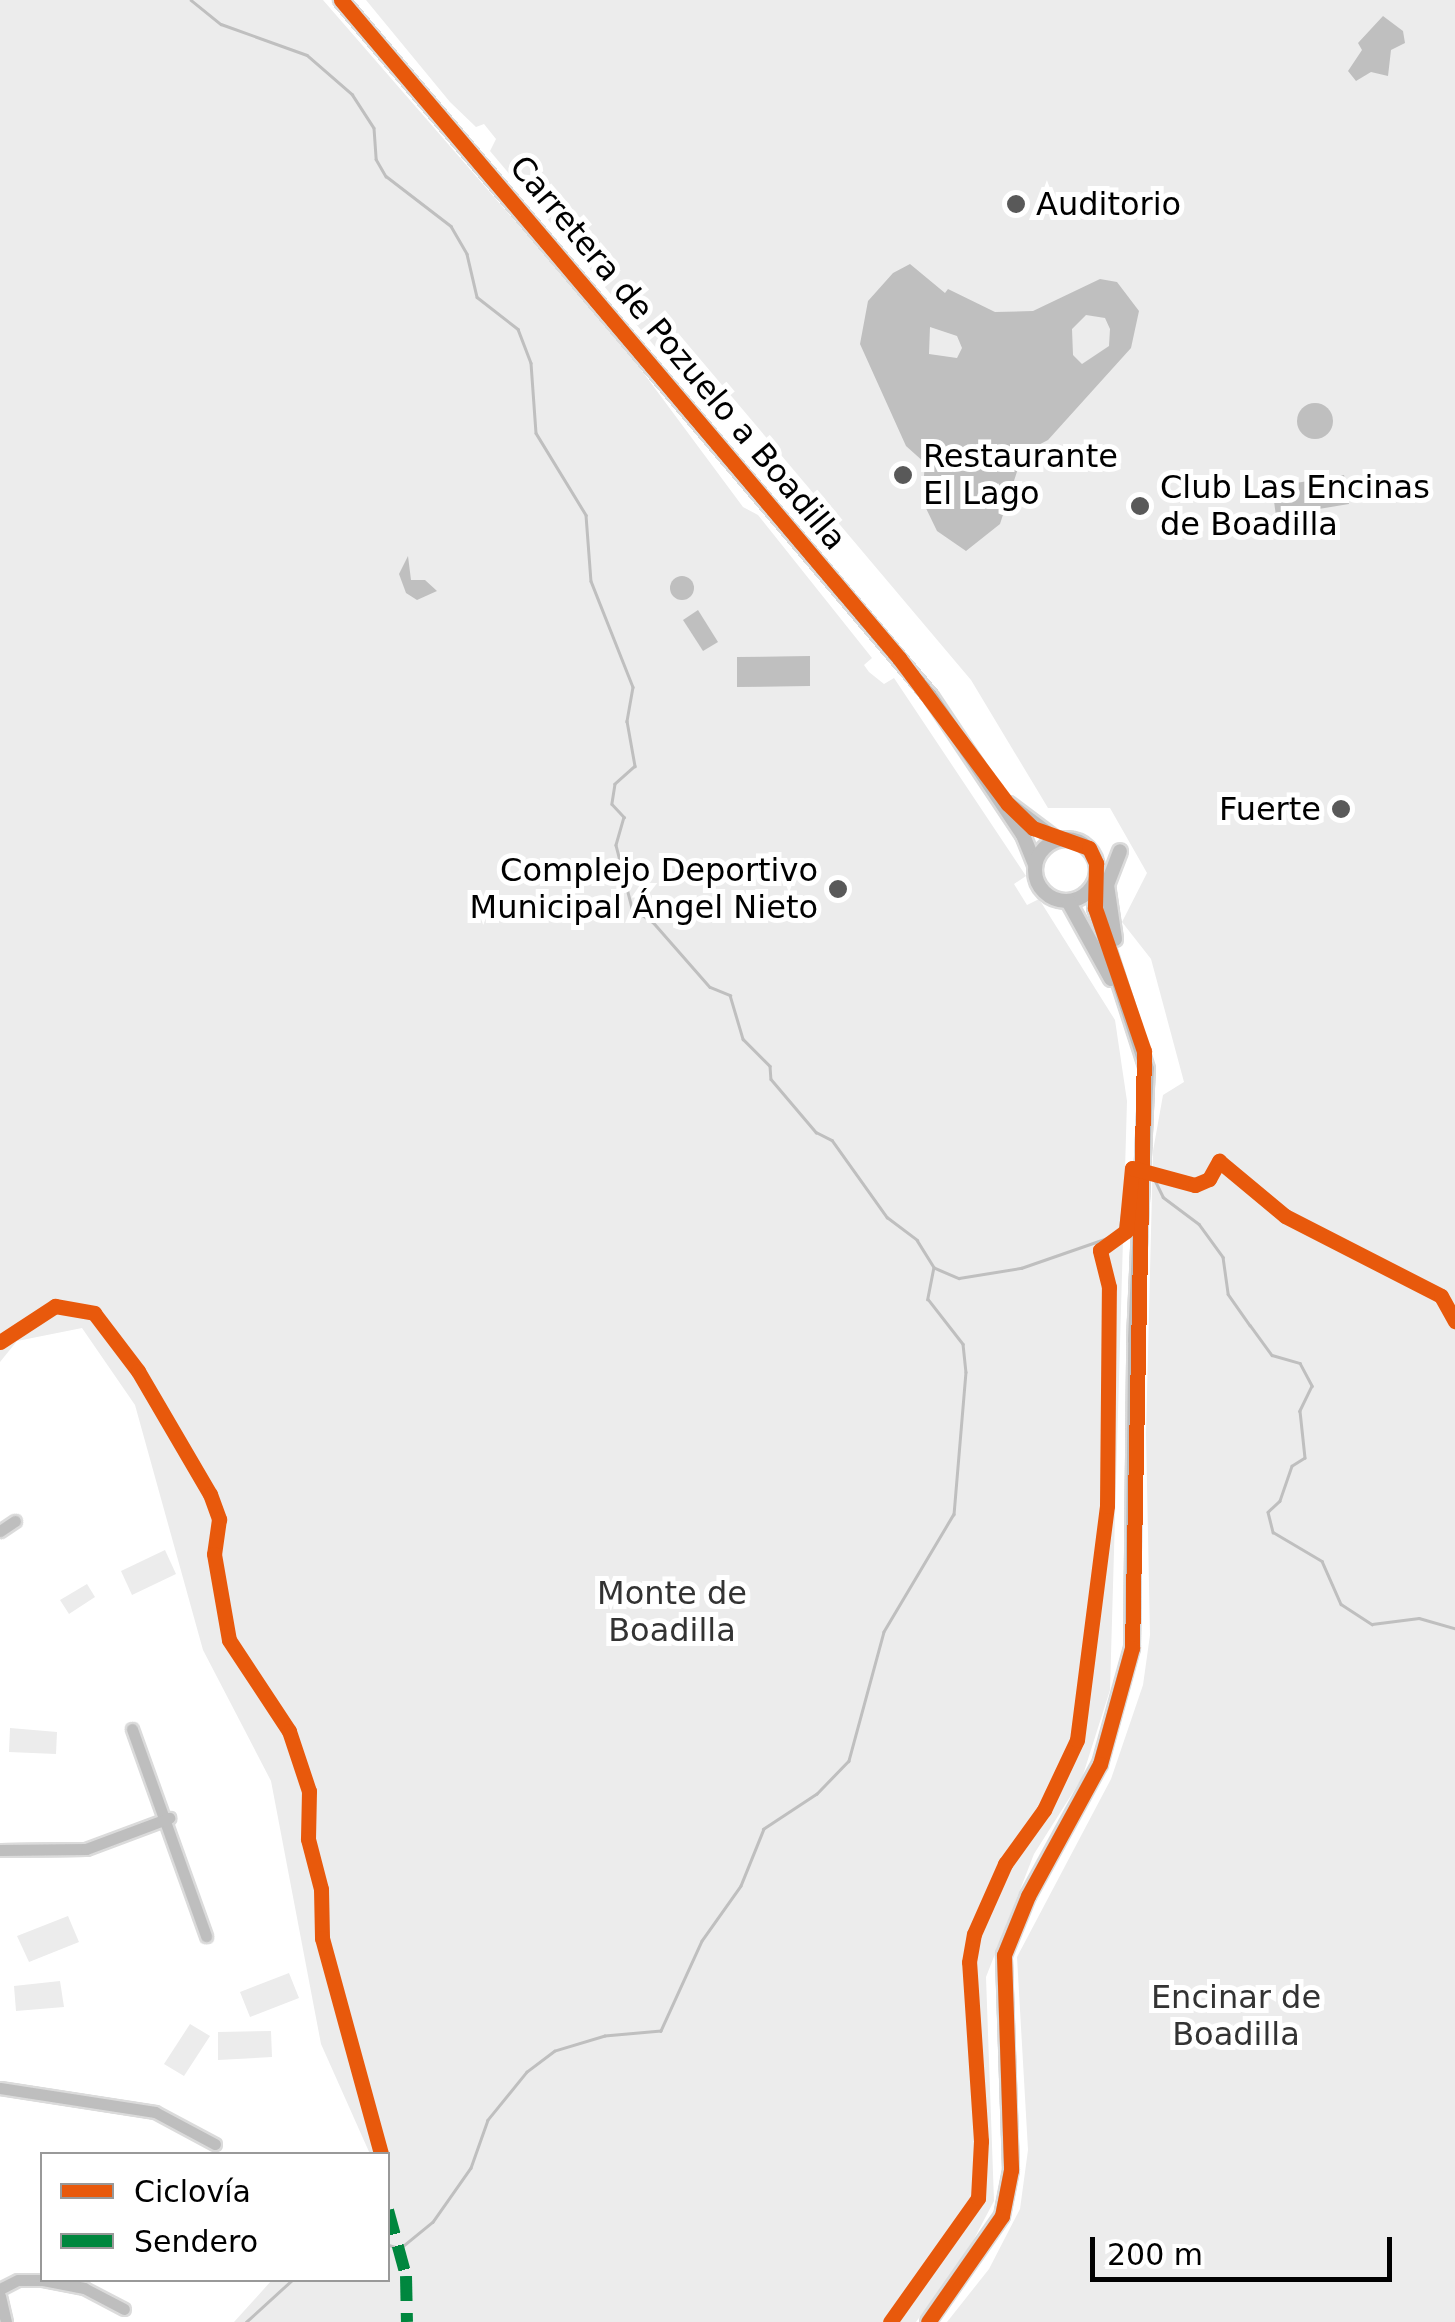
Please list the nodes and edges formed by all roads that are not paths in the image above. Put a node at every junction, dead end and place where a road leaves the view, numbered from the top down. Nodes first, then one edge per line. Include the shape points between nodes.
1 (341, 0) edge
2 (966, 748) junction
3 (1058, 840) junction
4 (1120, 851) dead end
5 (1035, 864) junction
6 (1097, 876) junction
7 (1068, 901) junction
8 (1144, 1051) junction
9 (1147, 1092) junction
10 (15, 1521) dead end
11 (0, 1531) edge
12 (132, 1730) dead end
13 (169, 1818) junction
14 (0, 1850) edge
15 (206, 1936) dead end
16 (0, 2088) edge
17 (215, 2144) dead end
18 (40, 2280) edge
19 (55, 2282) edge
20 (0, 2292) edge
21 (124, 2309) dead end
22 (6, 2322) edge
23 (928, 2322) edge

1 - 2 main road, Carretera de Pozuelo a Boadilla via 880,636
2 - 3 main road, Carretera de Pozuelo a Boadilla via 1008,804
2 - 5 main road, Carretera de Pozuelo a Boadilla
3 - 5 main road
3 - 6 main road via 1089,848
4 - 8 main road via 1106,901
5 - 7 main road via 1044,892
6 - 7 main road via 1083,896
6 - 8 main road via 1095,908
7 - 9 main road via 1106,967
8 - 9 main road
9 - 23 main road via 1130,1662 1100,1764 1028,1896 1004,1956 1011,2170 1002,2216
10 - 11 street
12 - 13 street
13 - 14 street via 86,1849
13 - 15 street
16 - 17 street via 155,2112
18 - 20 street via 28,2278
19 - 21 street
20 - 22 street

